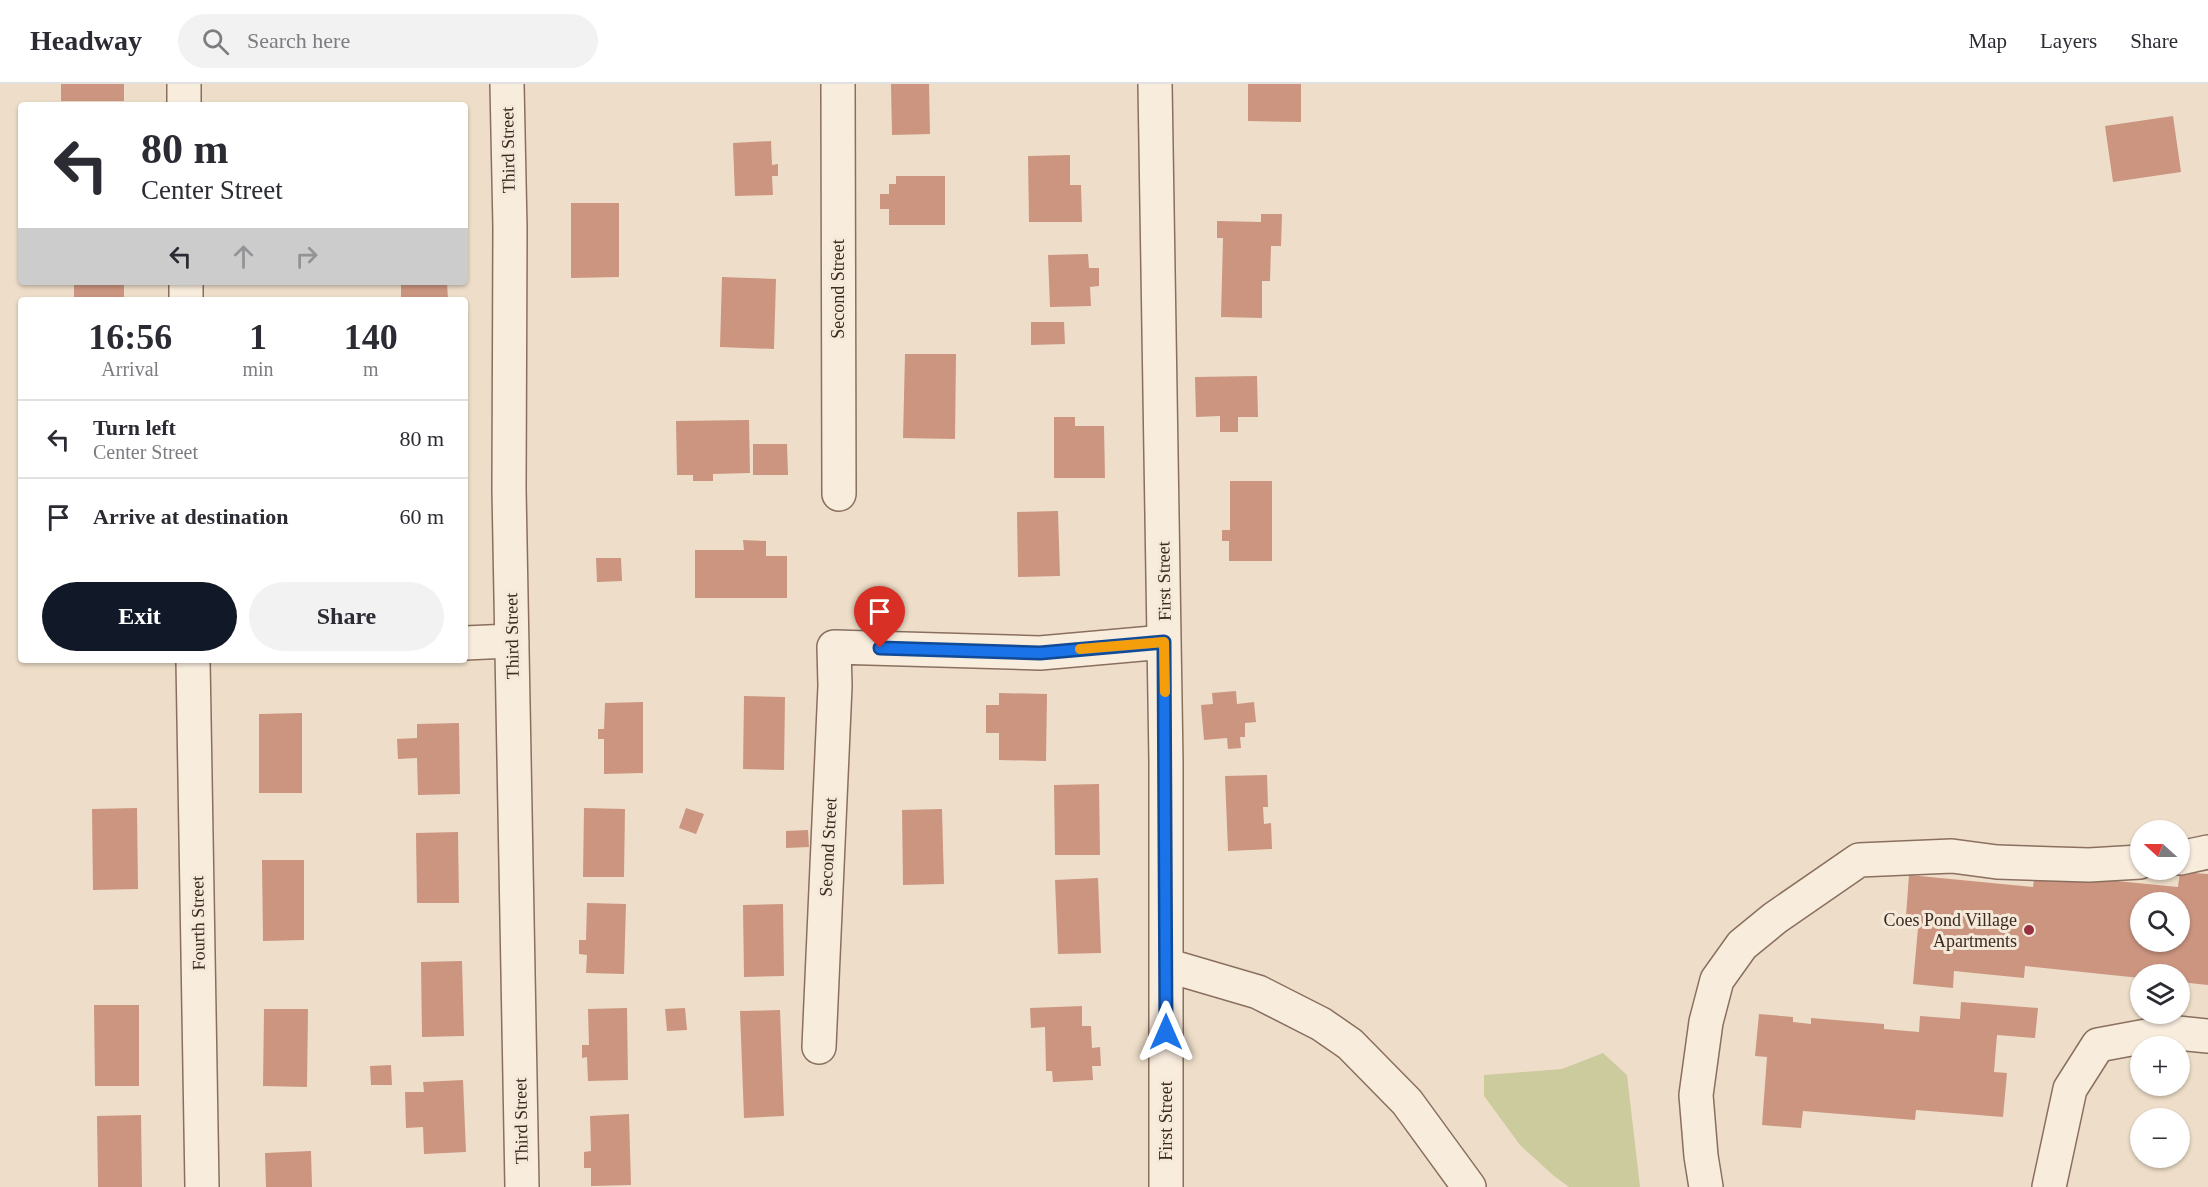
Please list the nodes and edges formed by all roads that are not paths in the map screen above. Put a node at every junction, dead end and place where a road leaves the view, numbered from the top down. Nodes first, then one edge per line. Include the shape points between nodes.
1 (184, 84) edge
2 (507, 84) edge
3 (838, 84) edge
4 (1155, 84) edge
5 (184, 102) edge
6 (839, 494) dead end
7 (512, 641) junction
8 (1164, 642) junction
9 (468, 643) edge
10 (193, 663) edge
11 (2208, 852) edge
12 (2190, 856) edge
13 (2130, 863) edge
14 (1166, 965) junction
15 (2208, 1036) edge
16 (819, 1047) dead end
17 (202, 1187) edge
18 (522, 1187) edge
19 (1166, 1187) edge
20 (1469, 1187) edge
21 (1706, 1187) edge
22 (2049, 1187) edge

1 - 5 street
2 - 7 street, Third Street
3 - 6 street, Second Street
4 - 8 street, First Street
7 - 9 street
7 - 18 street, Third Street
8 - 14 street, First Street
8 - 16 street, Second Street via 1040,653 834,647
10 - 17 street, Fourth Street
11 - 12 street
13 - 21 street via 1997,862 1952,856 1859,860 1775,918 1742,945 1717,980 1706,1022 1696,1095
14 - 19 street, First Street
14 - 20 street via 1258,992 1321,1024 1350,1044 1407,1102
15 - 22 street via 2168,1032 2098,1045 2070,1089

